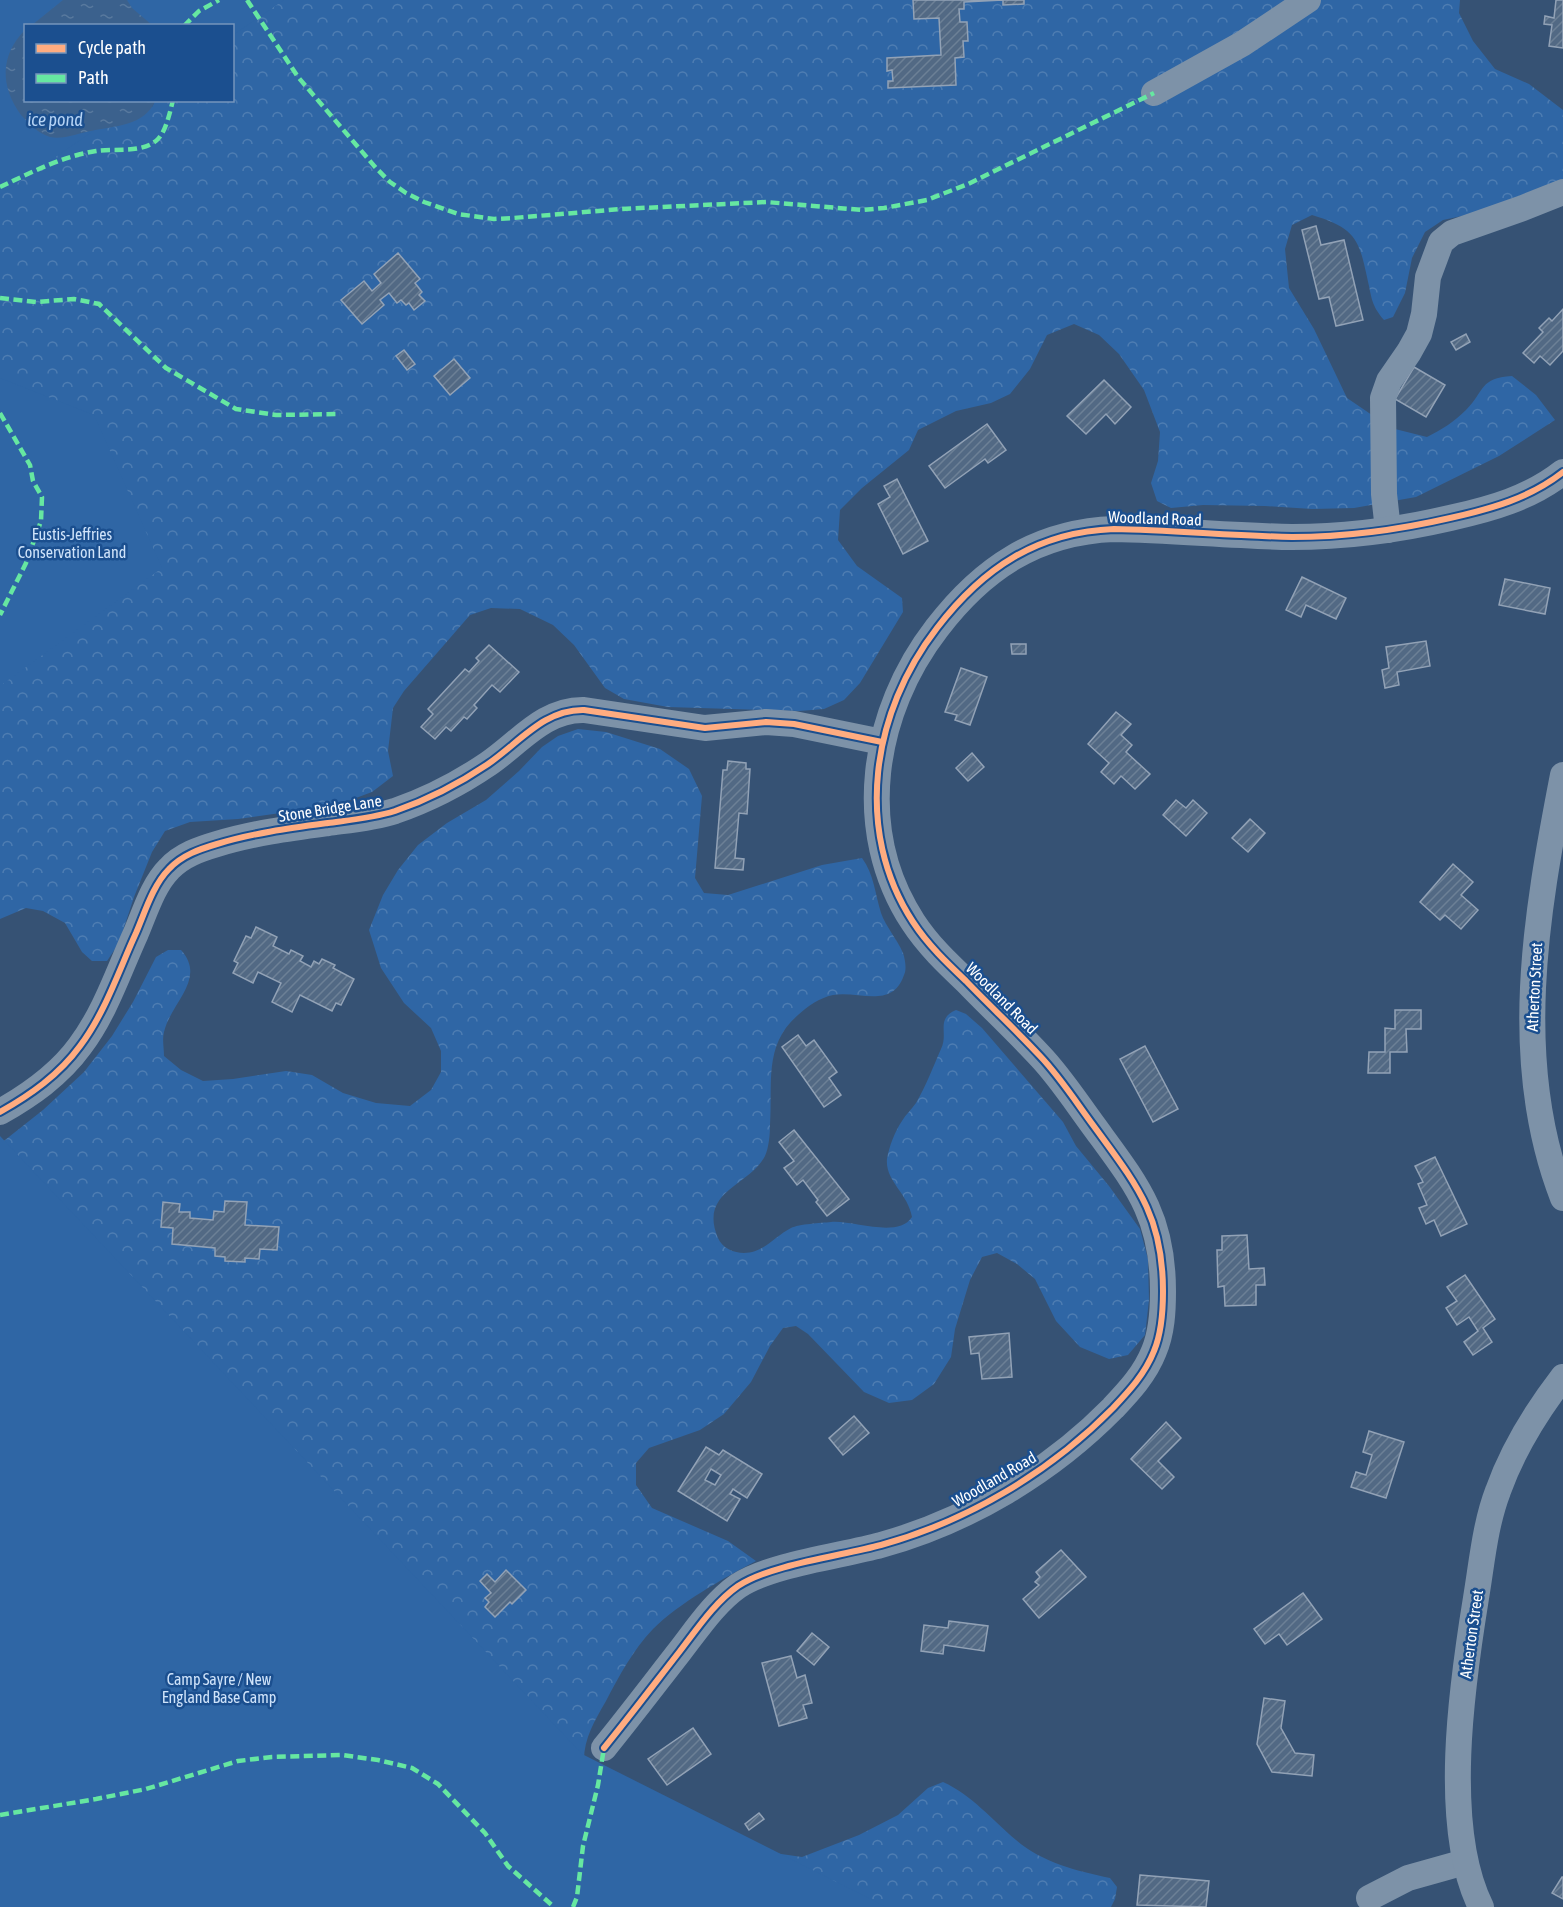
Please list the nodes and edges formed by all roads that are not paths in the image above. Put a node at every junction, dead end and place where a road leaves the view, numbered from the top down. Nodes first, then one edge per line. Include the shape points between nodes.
1 (1308, 0) edge
2 (1154, 93) dead end
3 (1563, 192) edge
4 (1563, 472) edge
5 (1388, 530) junction
6 (882, 742) junction
7 (1563, 775) edge
8 (0, 1112) edge
9 (1563, 1198) edge
10 (1563, 1377) edge
11 (604, 1748) dead end
12 (1465, 1862) junction
13 (1369, 1898) dead end
14 (1481, 1907) edge

1 - 2 street via 1242,44
3 - 5 street via 1452,233 1441,242 1428,277 1419,334 1389,381 1383,398
4 - 5 street, Woodland Road via 1533,492 1505,504
5 - 6 street, Woodland Road via 1292,537 1095,530 1046,542 1013,557 981,579 951,610 912,666 894,702
6 - 8 street, Stone Bridge Lane via 794,724 766,722 705,728 584,710 565,711 547,719 480,770 395,811 250,835 189,854 176,862 158,883 106,1001 80,1048 56,1073
6 - 11 street, Woodland Road via 876,785 878,826 893,885 923,936 1055,1072 1136,1186 1151,1214 1160,1244 1163,1305 1159,1335 1140,1377 1101,1419 1067,1450 1000,1494 914,1535 769,1573 737,1587 710,1613
7 - 9 street, Atherton Street via 1539,917 1531,1008 1538,1097
10 - 12 street, Atherton Street via 1519,1443 1497,1492 1490,1519 1461,1721 1459,1791
12 - 13 street via 1408,1878
12 - 14 street, Atherton Street

